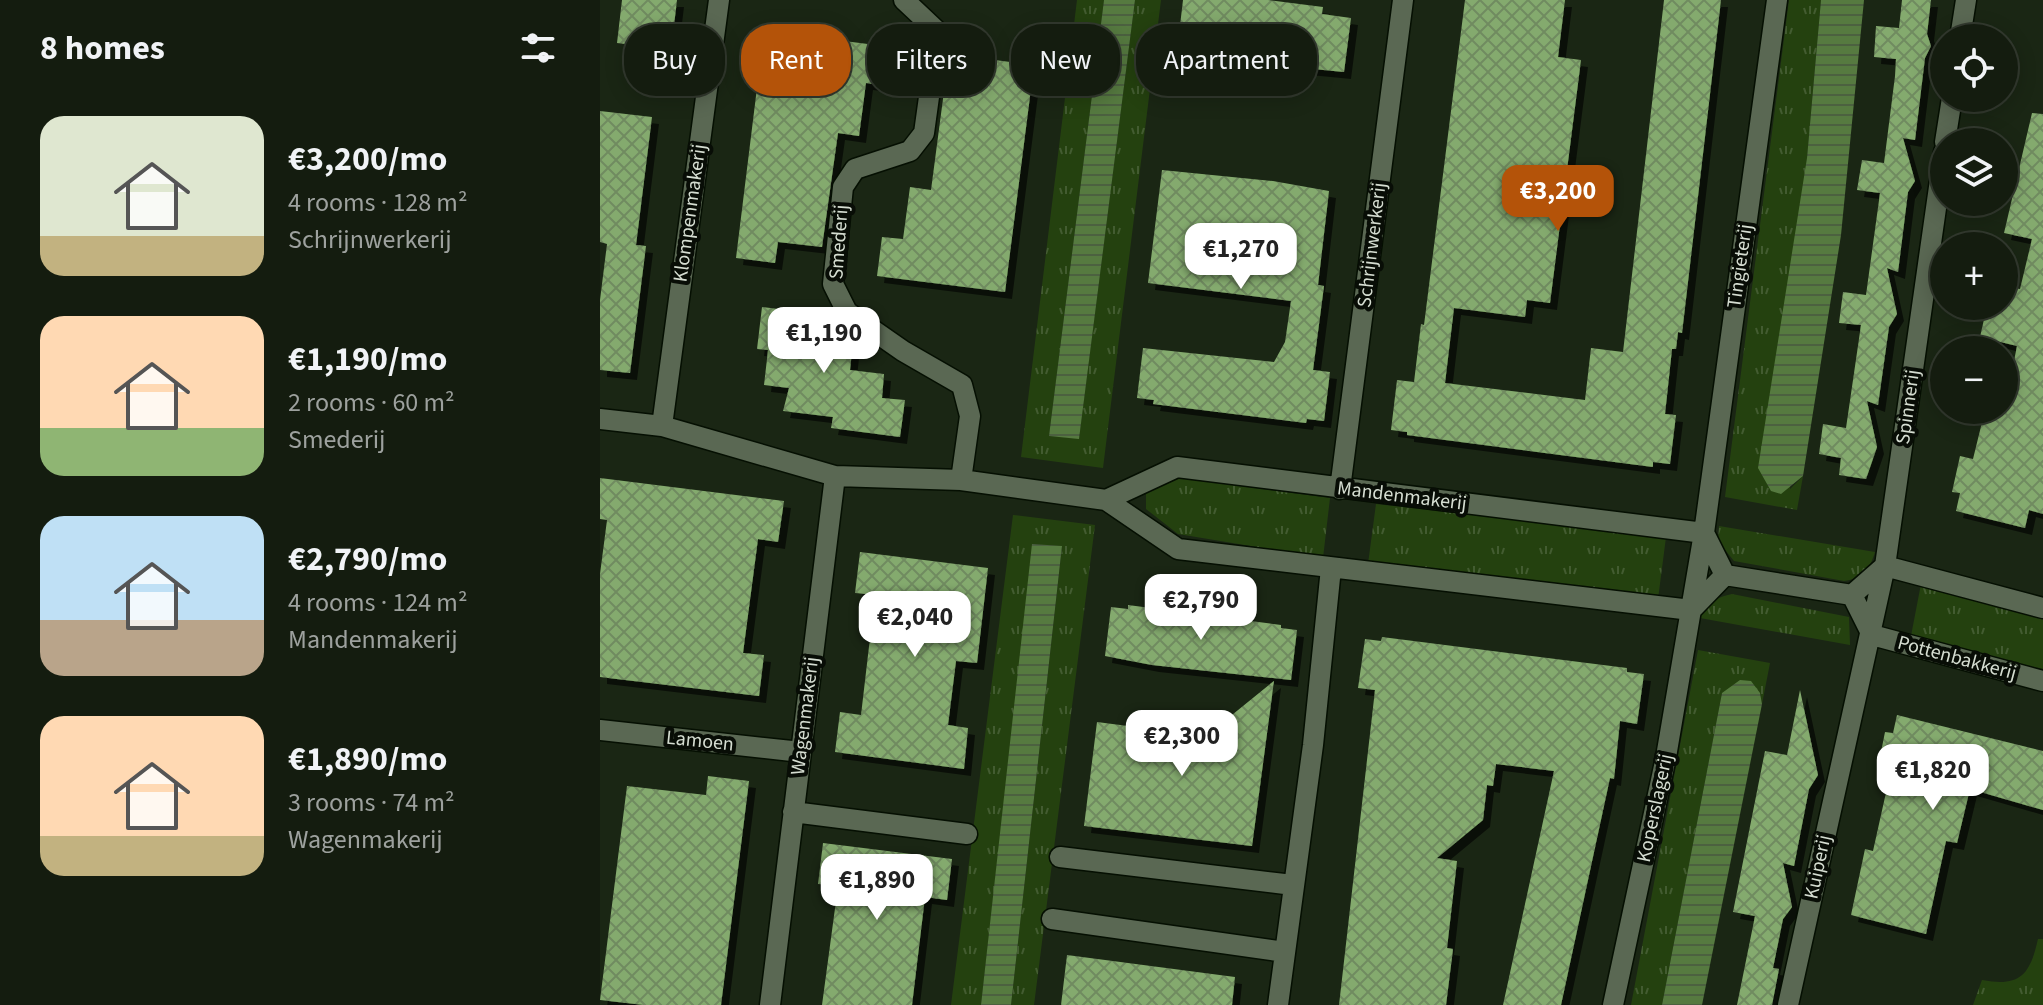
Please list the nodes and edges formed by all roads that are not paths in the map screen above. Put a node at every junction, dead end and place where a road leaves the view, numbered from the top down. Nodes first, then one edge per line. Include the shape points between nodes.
1 (719, 0) edge
2 (904, 0) edge
3 (1403, 0) edge
4 (1777, 0) edge
5 (1966, 0) edge
6 (1962, 24) edge
7 (1935, 216) edge
8 (600, 419) edge
9 (662, 426) junction
10 (835, 476) junction
11 (961, 480) junction
12 (1340, 489) junction
13 (1106, 500) junction
14 (1704, 533) junction
15 (1885, 566) junction
16 (1331, 568) junction
17 (1725, 575) junction
18 (1852, 595) junction
19 (2043, 608) edge
20 (1691, 610) junction
21 (1872, 635) junction
22 (2043, 681) edge
23 (600, 730) edge
24 (801, 752) junction
25 (793, 812) junction
26 (967, 834) dead end
27 (1060, 857) dead end
28 (1293, 885) junction
29 (1052, 919) dead end
30 (1285, 952) junction
31 (770, 1005) edge
32 (1278, 1005) edge
33 (1613, 1005) edge
34 (1788, 1005) edge

1 - 9 street, Klompenmakerij
2 - 11 street, Smederij via 938,32 924,133 910,151 855,169 843,187 833,284 847,312 962,385 970,416
3 - 12 street, Schrijnwerkerij
4 - 14 street, Tingieterij
5 - 6 street
7 - 15 street, Spinnerij
8 - 9 street
9 - 10 street
10 - 11 street
10 - 24 street, Wagenmakerij
11 - 13 street
12 - 13 street, Mandenmakerij via 1177,467
12 - 14 street, Mandenmakerij
13 - 16 street via 1178,549
14 - 17 street
14 - 20 street
15 - 18 street
15 - 19 street
15 - 21 street, Pottenbakkerij
16 - 20 street
16 - 28 street
17 - 18 street
17 - 20 street
18 - 21 street, Pottenbakkerij
20 - 33 street, Koperslagerij
21 - 22 street, Pottenbakkerij
21 - 34 street, Kuiperij
23 - 24 street, Lamoen
24 - 25 street, Wagenmakerij
25 - 26 street
25 - 31 street, Wagenmakerij
27 - 28 street
28 - 30 street
29 - 30 street
30 - 32 street

